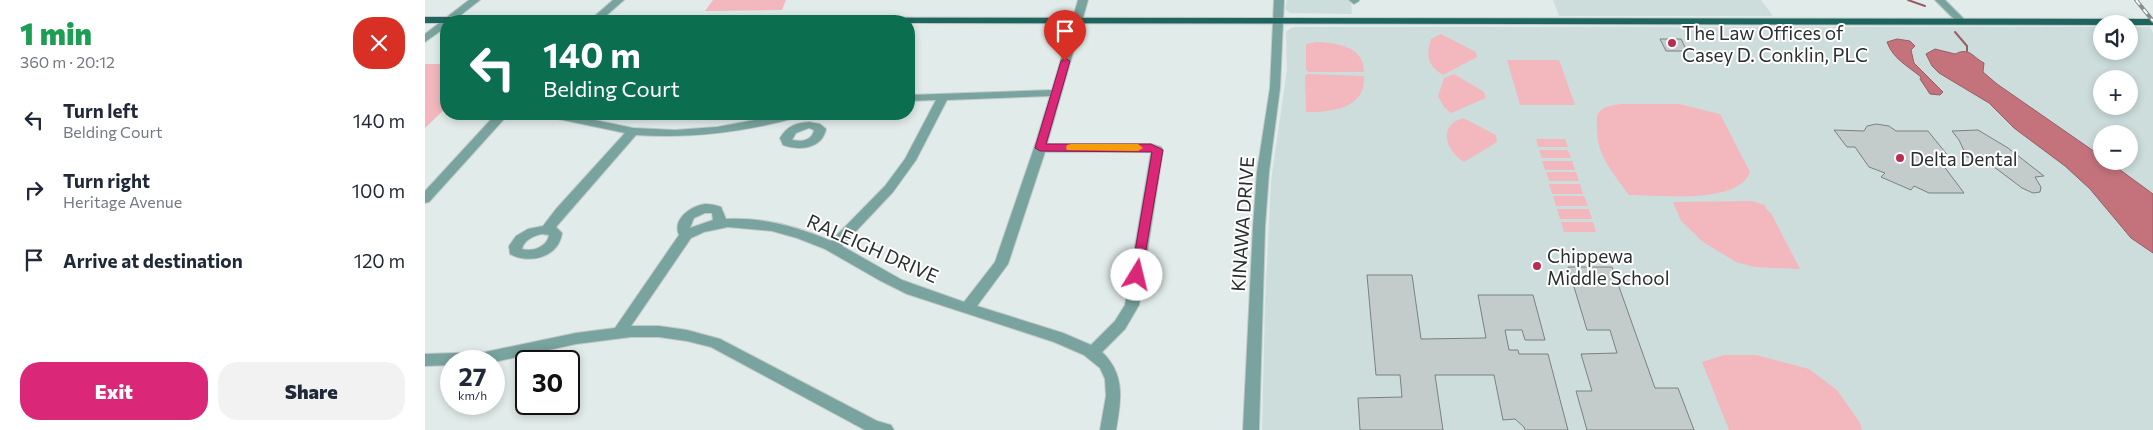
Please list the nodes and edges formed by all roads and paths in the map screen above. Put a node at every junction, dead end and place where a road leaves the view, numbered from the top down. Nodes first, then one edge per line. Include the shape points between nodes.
1 (475, 0) edge
2 (619, 0) edge
3 (1083, 0) edge
4 (1279, 0) edge
5 (1940, 0) edge
6 (455, 15) edge
7 (601, 15) edge
8 (425, 20) edge
9 (440, 21) edge
10 (915, 21) edge
11 (1077, 21) junction
12 (1277, 21) junction
13 (1962, 22) junction
14 (2153, 22) edge
15 (440, 27) edge
16 (425, 39) edge
17 (1056, 93) junction
18 (943, 97) junction
19 (915, 98) edge
20 (497, 120) edge
21 (579, 120) edge
22 (775, 120) edge
23 (800, 120) edge
24 (800, 126) dead end
25 (633, 131) junction
26 (1040, 148) junction
27 (425, 199) edge
28 (719, 222) junction
29 (547, 230) dead end
30 (687, 235) junction
31 (833, 248) junction
32 (967, 308) junction
33 (620, 331) junction
34 (1093, 352) junction
35 (425, 360) edge
36 (887, 430) edge
37 (1107, 430) edge
38 (1251, 430) edge

1 - 6 street
2 - 7 street
3 - 11 street
4 - 12 street, KINAWA DRIVE
5 - 13 street
8 - 9 main road
10 - 11 main road
11 - 12 main road
11 - 17 street
12 - 13 main road
12 - 38 street, KINAWA DRIVE via 1275,88 1259,227
13 - 14 main road
15 - 16 street
17 - 18 street
17 - 26 street
18 - 19 street
18 - 31 street via 923,140 889,189
20 - 27 street
21 - 25 street
22 - 25 street via 693,133
23 - 24 street
25 - 29 street
26 - 32 street via 1001,264
26 - 34 street via 1157,150 1131,305 1117,330
28 - 30 street, RALEIGH DRIVE
28 - 30 street via 717,210 709,208 693,212 683,226
28 - 31 street, RALEIGH DRIVE via 801,234
30 - 33 street
31 - 32 street, RALEIGH DRIVE via 911,290
32 - 34 street, RALEIGH DRIVE
33 - 35 street via 492,356
33 - 36 street via 663,330 715,342 819,399 874,427
34 - 37 street via 1107,366 1114,387

